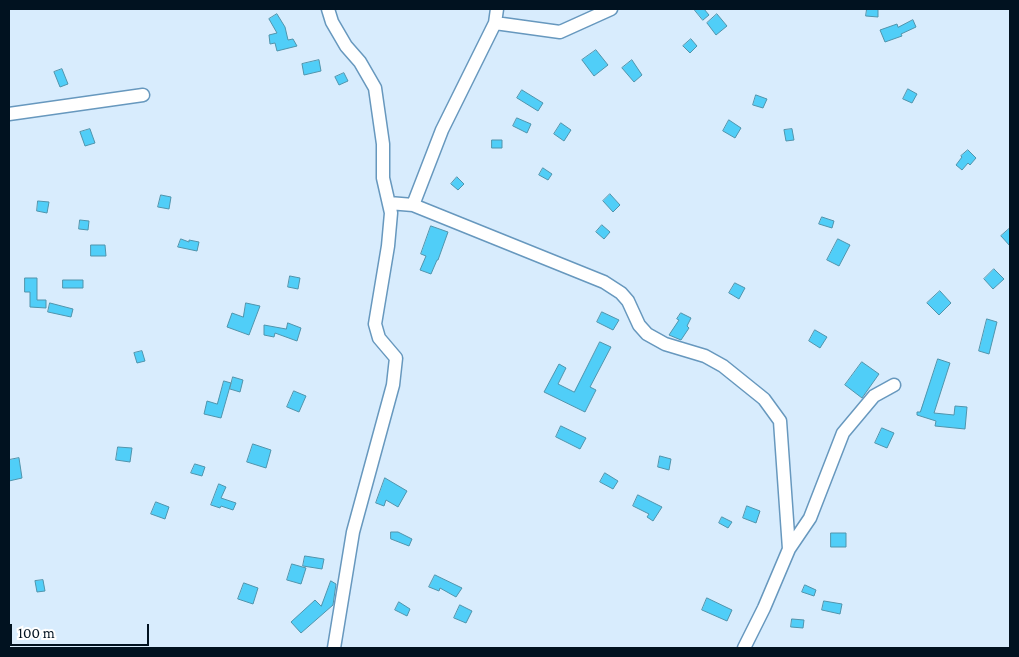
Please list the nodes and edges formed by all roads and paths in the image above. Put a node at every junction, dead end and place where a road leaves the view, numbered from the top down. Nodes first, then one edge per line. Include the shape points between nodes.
1 (328, 9) edge
2 (497, 9) edge
3 (611, 9) edge
4 (495, 23) junction
5 (143, 95) dead end
6 (9, 114) edge
7 (389, 203) junction
8 (413, 205) junction
9 (894, 385) dead end
10 (789, 548) junction
11 (334, 648) edge
12 (744, 648) edge

1 - 7 street via 346,46 376,88
2 - 4 street
3 - 4 street via 560,32
4 - 8 street via 442,130
5 - 6 street
7 - 8 street
7 - 11 street via 388,246 376,324 379,338 396,358 396,369 353,532
8 - 10 street via 604,282 621,293 647,334 664,344 705,356 723,366 764,399 780,421
9 - 10 street via 874,396 842,433 810,518
10 - 12 street

